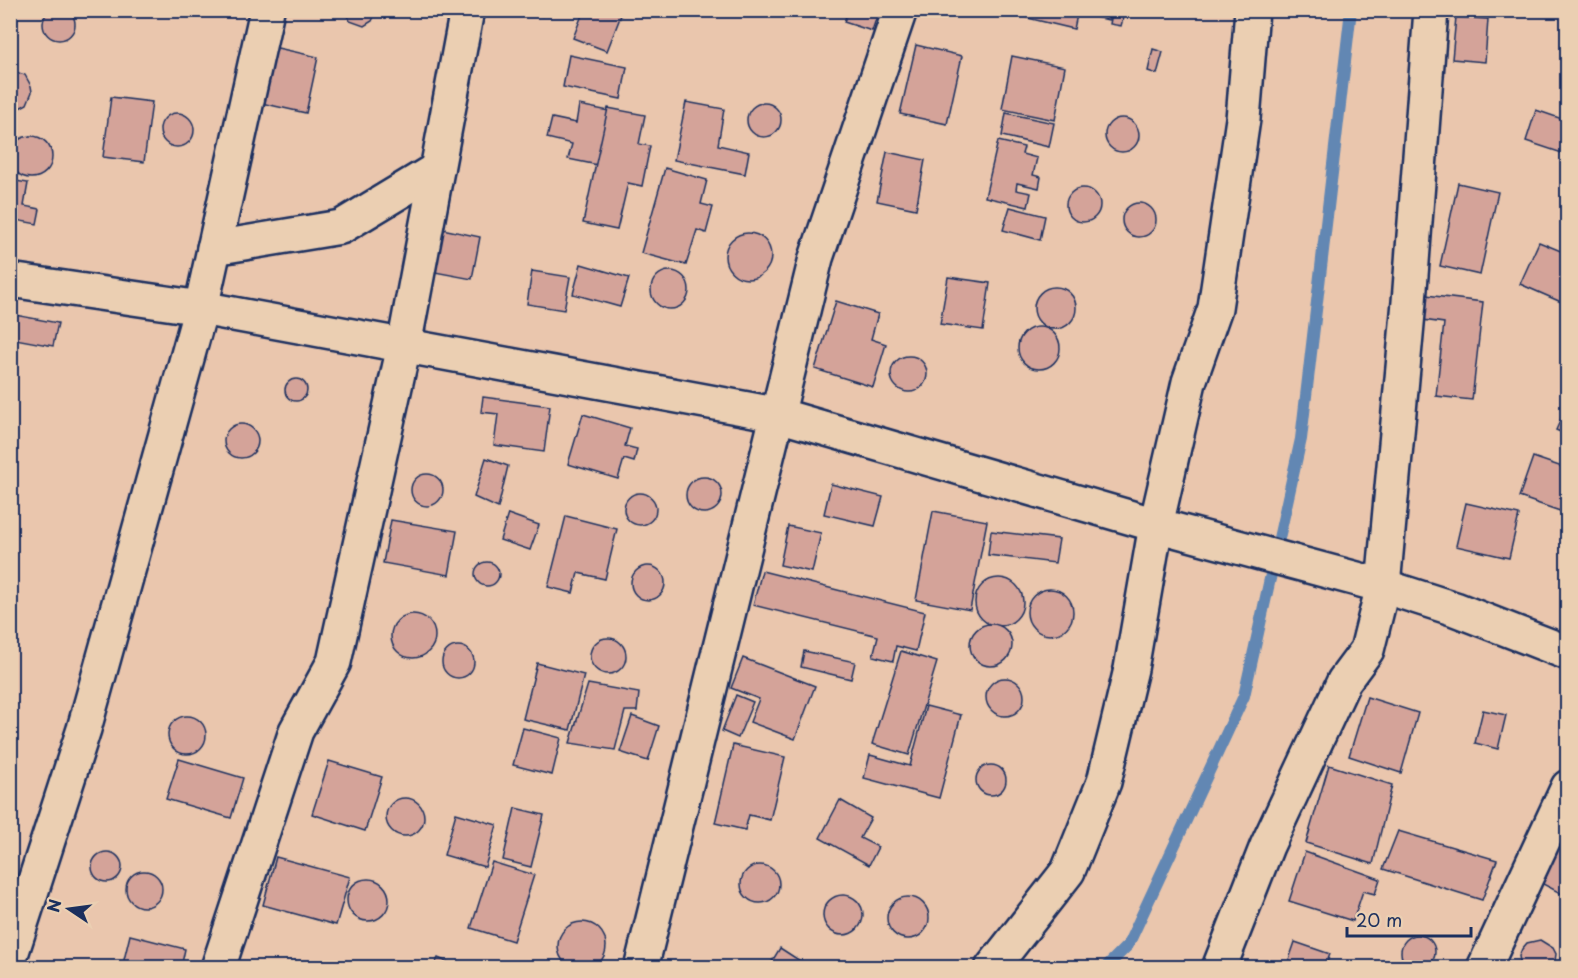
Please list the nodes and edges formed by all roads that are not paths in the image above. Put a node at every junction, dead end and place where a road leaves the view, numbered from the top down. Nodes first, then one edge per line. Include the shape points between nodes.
1 (267, 10) edge
2 (466, 10) edge
3 (900, 10) edge
4 (1252, 10) edge
5 (1431, 10) edge
6 (437, 170) junction
7 (214, 248) junction
8 (10, 280) edge
9 (201, 308) junction
10 (404, 346) junction
11 (775, 414) junction
12 (1156, 525) junction
13 (1383, 586) junction
14 (1568, 653) edge
15 (1568, 787) edge
16 (10, 958) edge
17 (218, 968) edge
18 (641, 968) edge
19 (992, 968) edge
20 (1219, 968) edge
21 (1484, 968) edge

1 - 7 street
2 - 6 street
3 - 11 street via 816,258
4 - 12 street via 1242,119 1215,308 1189,382
5 - 13 street
6 - 7 street via 341,227
6 - 10 street
7 - 9 street
8 - 9 street
9 - 10 street
9 - 16 street via 84,729
10 - 11 street
10 - 17 street via 334,662 296,731
11 - 12 street
11 - 18 street
12 - 13 street
12 - 19 street via 1131,669 1104,782 1087,828 1068,871
13 - 14 street
13 - 20 street via 1367,650 1344,681 1267,846
15 - 21 street

